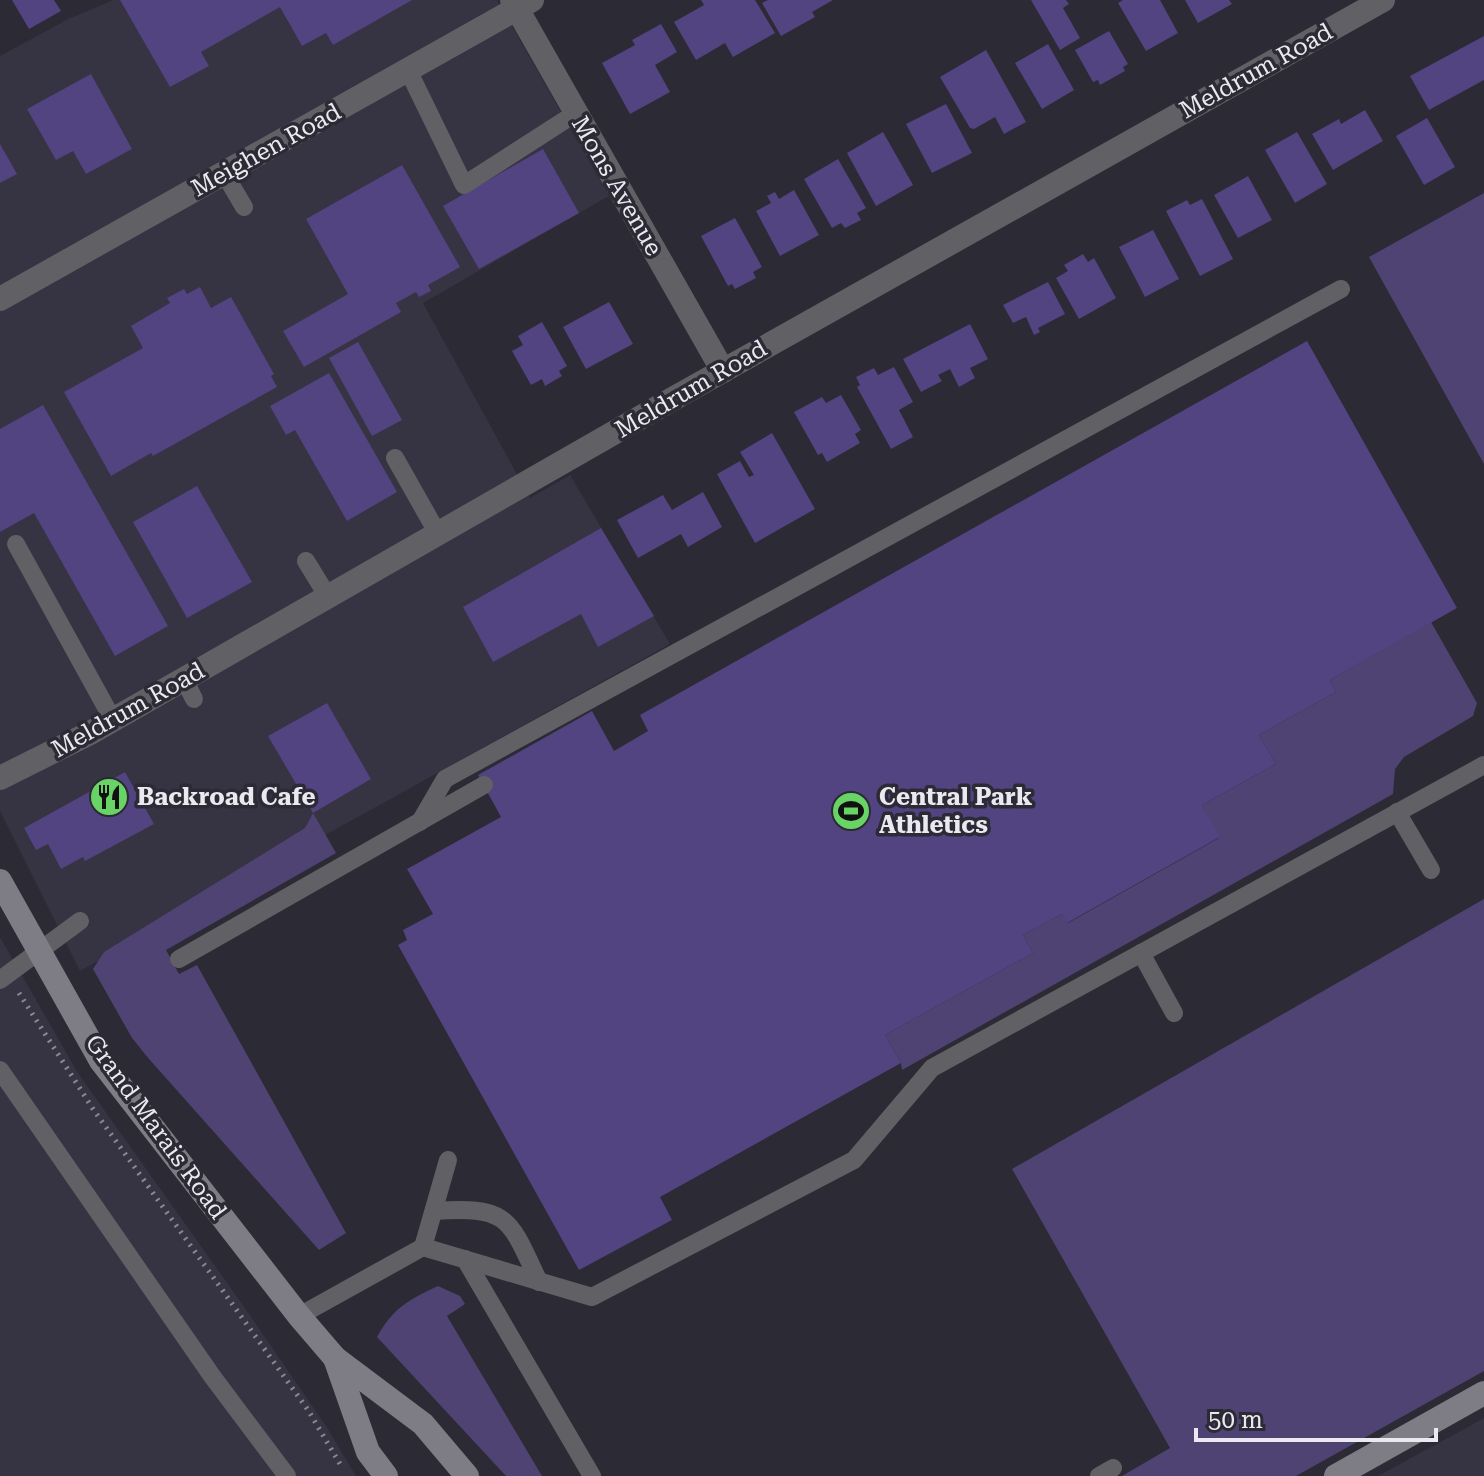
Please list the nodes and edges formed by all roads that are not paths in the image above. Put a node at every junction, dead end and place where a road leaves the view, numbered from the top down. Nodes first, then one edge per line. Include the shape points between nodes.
1 (1383, 0) edge
2 (520, 3) edge
3 (408, 70) junction
4 (576, 113) junction
5 (224, 173) junction
6 (244, 207) dead end
7 (1341, 289) dead end
8 (0, 299) edge
9 (723, 371) junction
10 (395, 458) dead end
11 (438, 534) junction
12 (16, 544) dead end
13 (306, 561) dead end
14 (328, 597) junction
15 (113, 720) junction
16 (1484, 765) edge
17 (0, 778) edge
18 (484, 785) dead end
19 (1397, 812) junction
20 (420, 822) junction
21 (1431, 870) dead end
22 (0, 881) edge
23 (80, 921) dead end
24 (39, 950) junction
25 (1141, 953) junction
26 (179, 959) dead end
27 (0, 980) edge
28 (1174, 1013) dead end
29 (0, 1070) edge
30 (448, 1160) dead end
31 (435, 1211) junction
32 (423, 1247) junction
33 (465, 1259) junction
34 (539, 1282) junction
35 (299, 1316) junction
36 (335, 1358) junction
37 (1484, 1393) edge
38 (1364, 1469) edge
39 (287, 1476) edge
40 (386, 1476) edge
41 (467, 1476) edge
42 (592, 1476) edge
43 (1336, 1476) edge

1 - 9 street, Meldrum Road
2 - 3 street, Meighen Road
2 - 4 street, Mons Avenue
3 - 4 lane via 464,185
3 - 5 street, Meighen Road
4 - 9 street, Mons Avenue
5 - 6 lane
5 - 8 street, Meighen Road
7 - 20 lane via 445,779
9 - 11 street, Meldrum Road
10 - 11 lane
11 - 14 street, Meldrum Road
12 - 15 lane
13 - 14 lane
14 - 15 street, Meldrum Road via 189,689 142,714
15 - 17 street, Meldrum Road
16 - 19 lane
18 - 20 lane
19 - 21 lane
19 - 25 lane
20 - 26 lane
22 - 24 street, Grand Marais Road
23 - 24 lane
24 - 27 lane
24 - 35 street, Grand Marais Road via 101,1061
25 - 28 lane
25 - 34 lane via 932,1068 854,1160 592,1297
29 - 39 lane
30 - 31 lane
31 - 32 lane
31 - 34 lane via 493,1213 515,1230
32 - 33 lane
32 - 35 lane
33 - 34 lane
33 - 42 lane
35 - 36 street, Grand Marais Road
36 - 40 street, Grand Marais Road via 368,1452
36 - 41 street, Grand Marais Road via 423,1424
37 - 38 street
38 - 43 street

